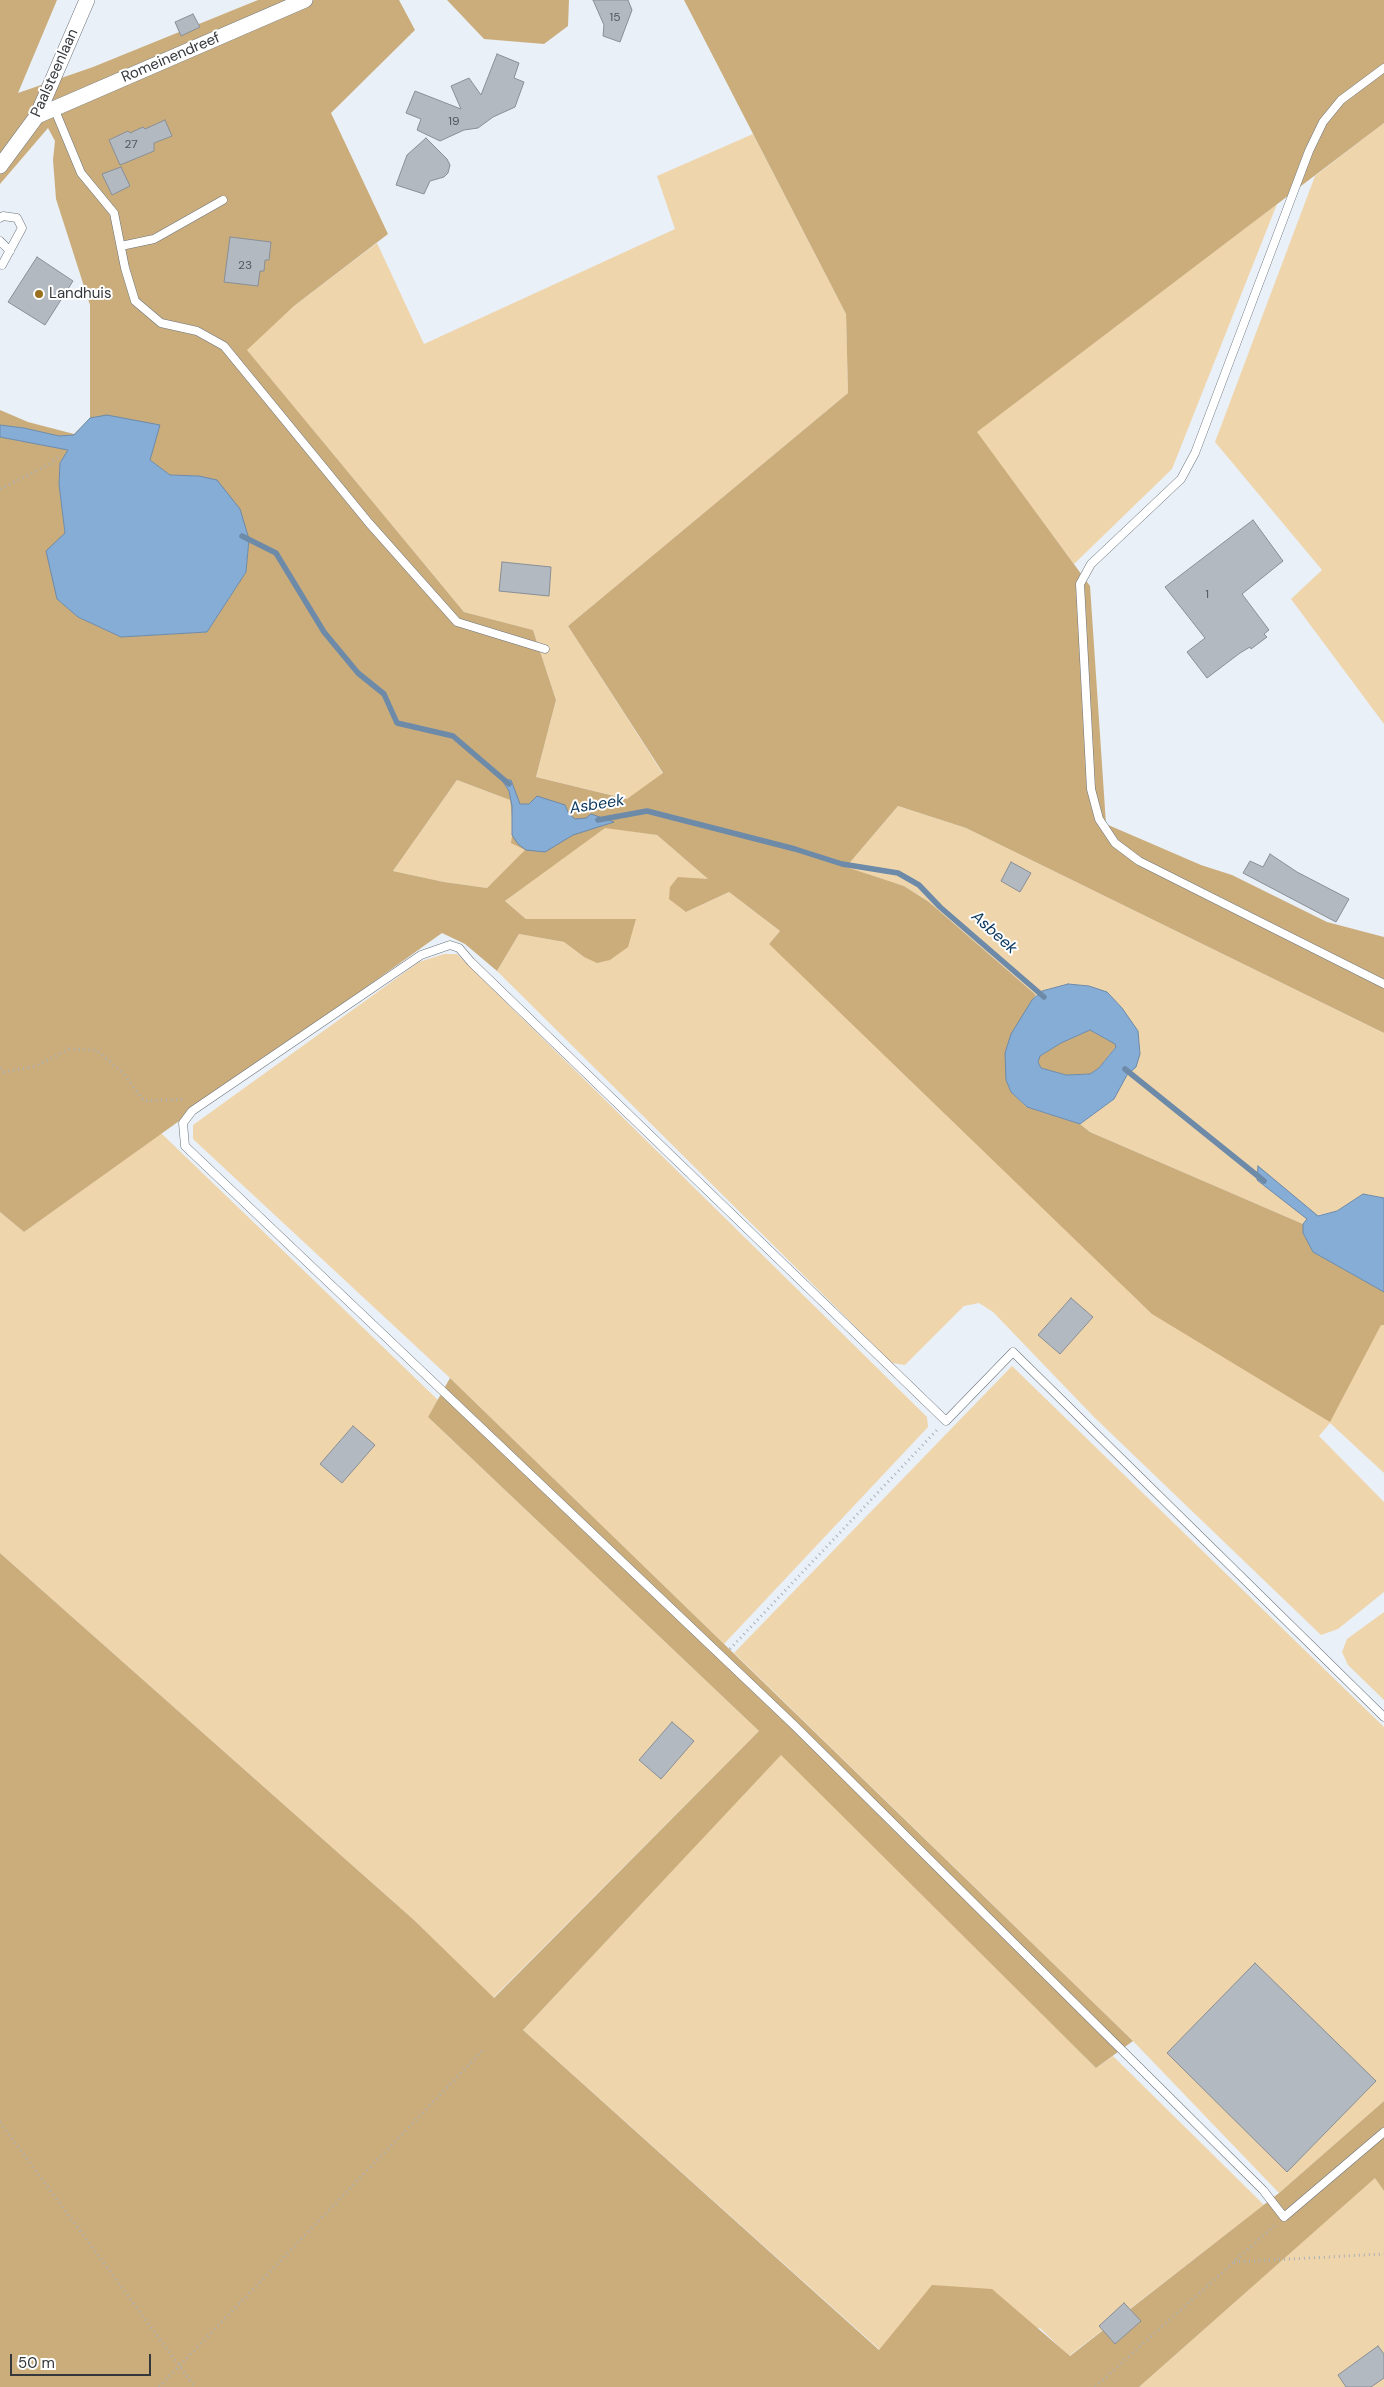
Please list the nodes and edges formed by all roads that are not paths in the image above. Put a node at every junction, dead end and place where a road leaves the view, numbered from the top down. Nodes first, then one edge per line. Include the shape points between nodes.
1 (87, 0) edge
2 (305, 0) edge
3 (1384, 68) edge
4 (54, 108) junction
5 (37, 116) junction
6 (0, 166) edge
7 (223, 200) dead end
8 (0, 218) edge
9 (0, 241) edge
10 (121, 246) junction
11 (10, 251) junction
12 (2, 265) dead end
13 (545, 650) dead end
14 (1384, 984) edge
15 (1384, 1717) edge
16 (1384, 2132) edge

1 - 5 street, Paalsteenlaan
2 - 4 street, Romeinendreef
3 - 14 lane via 1341,100 1323,122 1195,453 1181,479 1091,564 1080,584 1091,789 1099,819 1115,844 1139,861
4 - 5 street, Romeinendreef
4 - 10 lane via 81,173 114,213
5 - 6 street, Paalsteenlaan
7 - 10 lane via 154,239
8 - 11 lane via 17,218 22,228
9 - 11 lane
10 - 13 lane via 135,301 161,322 197,330 224,346 369,523 456,622
11 - 12 lane
15 - 16 lane via 1013,1352 946,1421 459,948 450,945 421,955 192,1111 183,1123 185,1146 795,1726 1264,2190 1284,2217

